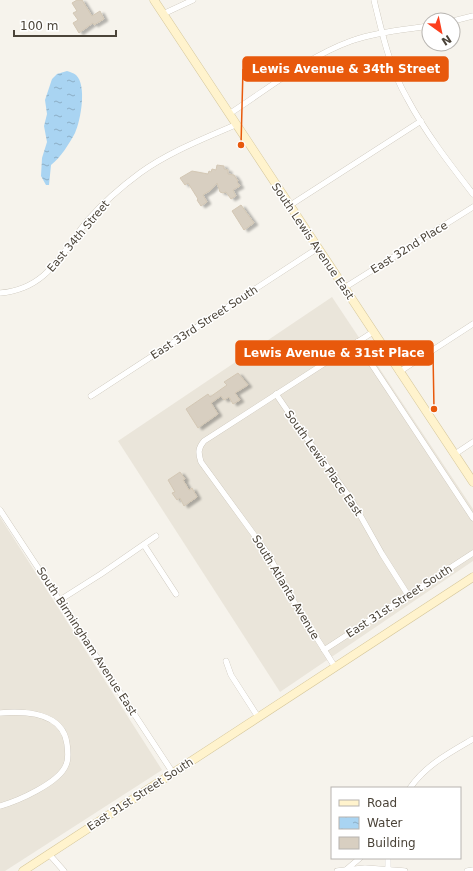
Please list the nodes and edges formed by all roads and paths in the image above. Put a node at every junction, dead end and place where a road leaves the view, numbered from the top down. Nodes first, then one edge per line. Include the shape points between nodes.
1 (154, 0) edge
2 (193, 0) edge
3 (374, 0) edge
4 (163, 14) junction
5 (473, 16) edge
6 (461, 19) edge
7 (421, 27) edge
8 (383, 34) junction
9 (229, 114) junction
10 (421, 121) junction
11 (235, 124) junction
12 (473, 194) edge
13 (289, 206) junction
14 (473, 207) edge
15 (318, 248) junction
16 (344, 288) junction
17 (0, 293) edge
18 (473, 324) edge
19 (373, 332) junction
20 (357, 342) junction
21 (399, 372) junction
22 (276, 394) junction
23 (91, 396) dead end
24 (473, 442) edge
25 (455, 454) junction
26 (473, 482) edge
27 (0, 510) edge
28 (473, 518) edge
29 (156, 536) dead end
30 (144, 545) junction
31 (473, 553) edge
32 (473, 577) edge
33 (176, 594) dead end
34 (408, 595) junction
35 (60, 600) junction
36 (324, 650) junction
37 (226, 661) dead end
38 (335, 667) junction
39 (0, 713) edge
40 (258, 717) junction
41 (473, 739) edge
42 (173, 773) junction
43 (411, 787) edge
44 (0, 806) edge
45 (49, 854) junction
46 (359, 859) edge
47 (388, 859) edge
48 (347, 869) junction
49 (388, 870) edge
50 (473, 870) edge
51 (23, 871) edge
52 (64, 871) edge
53 (337, 871) edge
54 (405, 871) edge
55 (467, 871) edge

1 - 4 main road, South Lewis Avenue East
2 - 4 street
3 - 8 street
4 - 9 main road, South Lewis Avenue East
5 - 6 street
7 - 8 street
8 - 9 street via 352,41 319,56
8 - 10 street via 398,80
9 - 11 main road, South Lewis Avenue East
10 - 12 street
10 - 13 street
11 - 13 main road, South Lewis Avenue East
11 - 17 street, East 34th Street via 170,154 140,173 113,195 89,220 51,270 29,286
13 - 15 main road, South Lewis Avenue East
14 - 16 street, East 32nd Place
15 - 16 main road, South Lewis Avenue East
15 - 23 street, East 33rd Street South
16 - 19 main road, South Lewis Avenue East
18 - 21 street
19 - 20 street
19 - 21 main road, South Lewis Avenue East
20 - 22 street
20 - 28 street
21 - 25 main road, South Lewis Avenue East
22 - 34 street, South Lewis Place East via 351,499
22 - 36 street, South Atlanta Avenue via 204,441 198,454 201,462 268,554
24 - 25 street
25 - 26 main road, South Lewis Avenue East
27 - 35 street, South Birmingham Avenue East
29 - 30 street
30 - 33 street
30 - 35 street
31 - 34 street, East 31st Street South
32 - 38 main road, East 31st Street South
34 - 36 street, East 31st Street South
35 - 42 street, South Birmingham Avenue East
36 - 38 street, South Atlanta Avenue
37 - 40 street via 231,675
38 - 40 main road, East 31st Street South
39 - 44 street via 28,713 50,719 61,729 68,750 66,766 54,778 22,799
40 - 42 main road, East 31st Street South
41 - 43 street via 429,766
42 - 45 main road, East 31st Street South
45 - 51 main road, East 31st Street South
45 - 52 street
46 - 48 street
47 - 49 street
48 - 49 street
48 - 53 street
49 - 54 street
50 - 55 street

